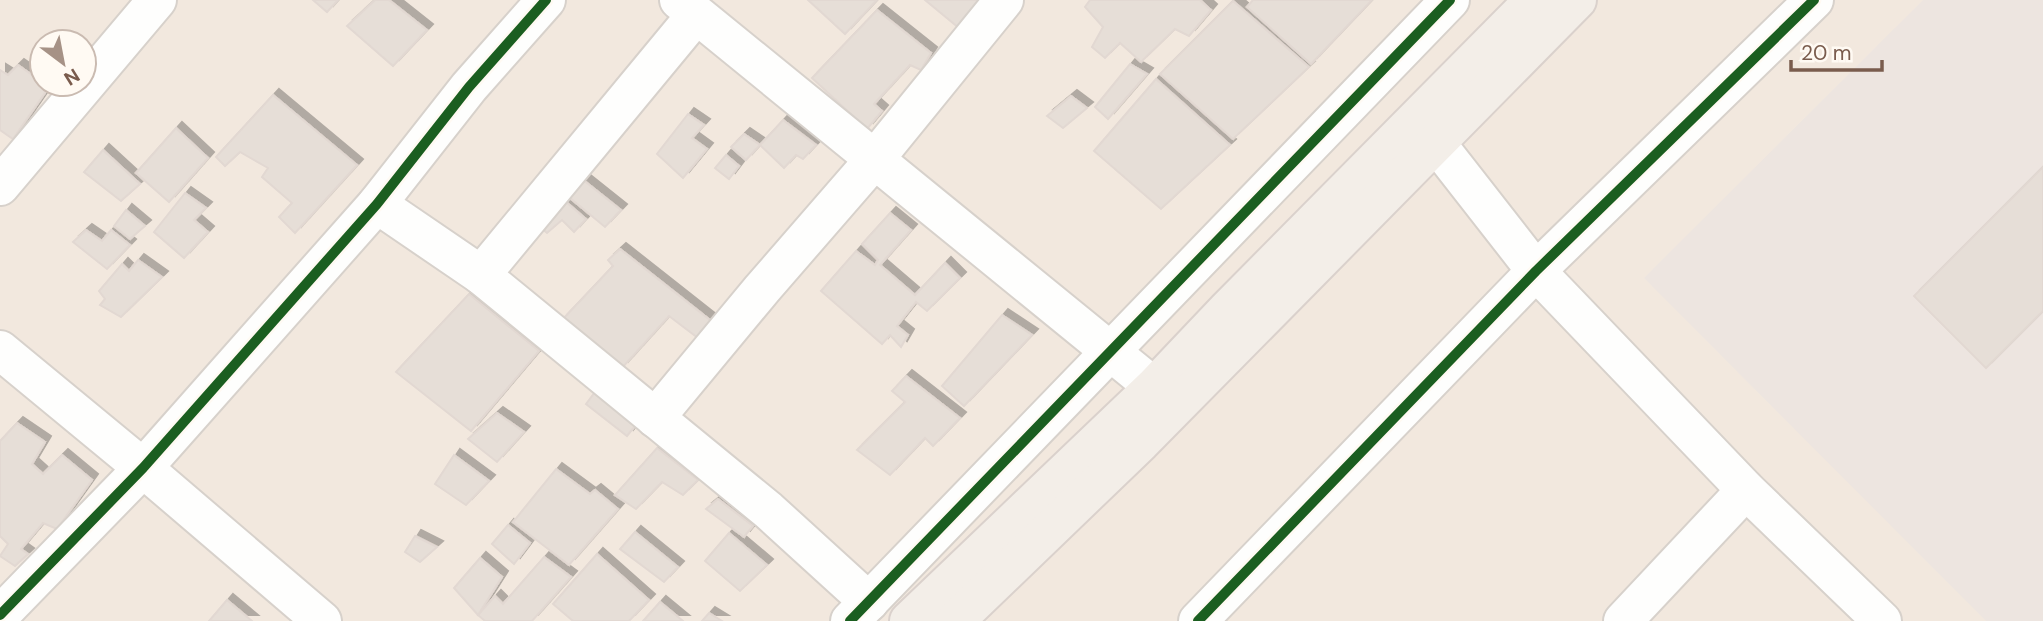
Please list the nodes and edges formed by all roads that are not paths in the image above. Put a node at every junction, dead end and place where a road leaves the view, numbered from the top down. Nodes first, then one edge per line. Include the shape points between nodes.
1 (157, 0) edge
2 (546, 0) edge
3 (1004, 0) edge
4 (1450, 0) edge
5 (1534, 0) edge
6 (1577, 0) edge
7 (1814, 0) edge
8 (688, 7) edge
9 (1436, 143) junction
10 (874, 160) junction
11 (0, 186) edge
12 (377, 204) junction
13 (1536, 271) junction
14 (481, 275) junction
15 (0, 350) edge
16 (1112, 352) junction
17 (1154, 387) junction
18 (655, 418) junction
19 (143, 468) junction
20 (1746, 490) junction
21 (968, 606) edge
22 (860, 611) edge
23 (0, 615) edge
24 (322, 621) edge
25 (909, 621) edge
26 (1198, 621) edge
27 (1623, 621) edge
28 (1882, 621) edge

1 - 11 street
2 - 12 street via 469,87
3 - 10 street
4 - 16 street
5 - 17 main road
6 - 9 main road
7 - 13 street
8 - 10 street
8 - 14 street
9 - 13 street
9 - 21 main road via 1141,442
10 - 16 street
10 - 18 street
12 - 14 street
12 - 19 street
13 - 20 street
13 - 26 street
14 - 18 street
15 - 19 street
16 - 17 street
16 - 22 street
17 - 21 main road
18 - 22 street via 768,510
19 - 23 street
19 - 24 street
20 - 27 street
20 - 28 street
21 - 25 main road

